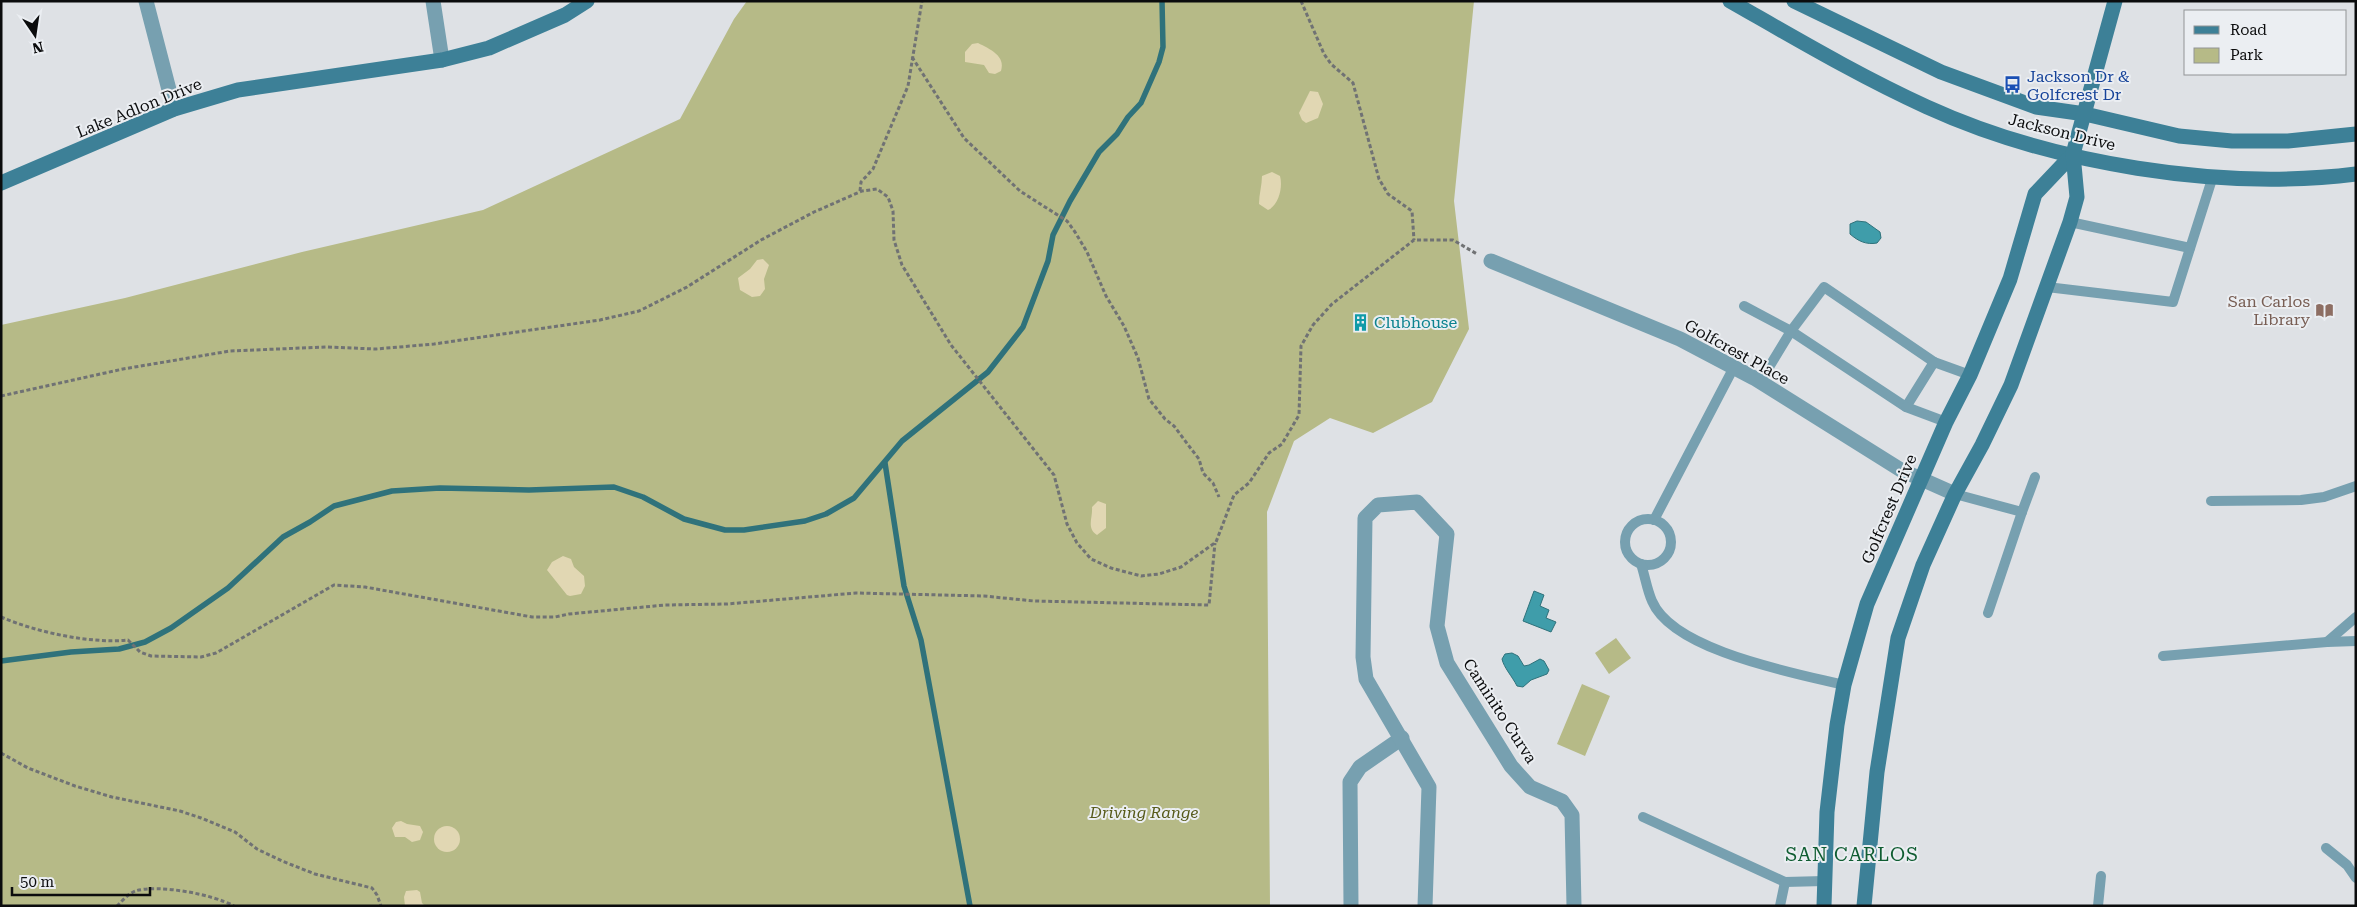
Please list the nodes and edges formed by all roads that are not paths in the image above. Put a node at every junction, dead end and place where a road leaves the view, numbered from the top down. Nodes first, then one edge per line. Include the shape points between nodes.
1 (146, 1) edge
2 (433, 1) edge
3 (587, 1) edge
4 (1730, 1) edge
5 (1794, 1) edge
6 (2116, 1) edge
7 (442, 60) junction
8 (174, 109) junction
9 (2085, 114) junction
10 (2356, 134) edge
11 (2073, 154) junction
12 (2356, 174) edge
13 (2213, 176) junction
14 (1, 182) edge
15 (2070, 222) junction
16 (2190, 248) junction
17 (1491, 261) road end
18 (2047, 287) junction
19 (1744, 306) dead end
20 (1790, 331) junction
21 (1934, 362) junction
22 (1734, 367) junction
23 (1970, 375) junction
24 (1760, 382) junction
25 (1906, 407) junction
26 (1946, 422) junction
27 (2035, 477) dead end
28 (1920, 480) junction
29 (2356, 486) edge
30 (1955, 494) junction
31 (2212, 501) dead end
32 (2022, 512) junction
33 (1654, 520) junction
34 (1641, 564) junction
35 (1988, 613) dead end
36 (2356, 617) edge
37 (2356, 641) edge
38 (2327, 642) junction
39 (2163, 656) dead end
40 (1844, 685) junction
41 (1402, 738) junction
42 (1642, 817) dead end
43 (2326, 848) dead end
44 (2101, 876) dead end
45 (2356, 878) edge
46 (1824, 880) junction
47 (1785, 882) junction
48 (1351, 906) edge
49 (1425, 906) edge
50 (1574, 906) edge
51 (1780, 906) edge
52 (1824, 906) edge
53 (1864, 906) edge
54 (2098, 906) edge

1 - 8 street
2 - 7 street
3 - 7 main road, Lake Adlon Drive via 565,15 489,48
4 - 11 main road, Jackson Drive via 1928,107 2025,144
5 - 9 main road, Jackson Drive via 1941,72 2036,107
6 - 9 main road, Golfcrest Drive
7 - 8 main road, Lake Adlon Drive via 238,90
8 - 14 main road, Lake Adlon Drive
9 - 10 main road, Jackson Drive via 2179,136 2232,141
9 - 11 main road, Golfcrest Drive
11 - 13 main road, Jackson Drive via 2126,165
11 - 15 main road, Golfcrest Drive via 2077,197
11 - 23 main road, Golfcrest Drive via 2035,194 2010,279
12 - 13 main road, Jackson Drive via 2270,179
13 - 16 lane
15 - 16 lane
15 - 18 main road, Golfcrest Drive
16 - 18 lane via 2173,302
17 - 22 street, Golfcrest Place via 1680,339
18 - 30 main road, Golfcrest Drive via 2011,385
19 - 20 lane
20 - 21 lane via 1824,286
20 - 24 lane
20 - 25 lane
21 - 23 lane
21 - 25 lane
22 - 24 street, Golfcrest Place
22 - 33 lane
23 - 26 main road, Golfcrest Drive
24 - 28 street, Golfcrest Place
25 - 26 lane
26 - 28 main road, Golfcrest Drive
27 - 32 lane
28 - 30 street, Golfcrest Place
28 - 40 main road, Golfcrest Drive via 1867,604
29 - 31 lane via 2324,497 2301,500
30 - 32 lane
30 - 53 main road, Golfcrest Drive via 1923,565 1898,638 1876,772
32 - 35 lane
33 - 34 lane via 1633,524 1625,538 1628,554
33 - 34 lane via 1669,534 1669,550 1658,562
34 - 40 lane via 1652,602 1675,630 1747,662
36 - 38 lane
37 - 38 lane
38 - 39 lane
40 - 46 main road, Golfcrest Drive via 1827,812
41 - 48 street via 1360,767 1350,782
41 - 49 street via 1429,787
41 - 50 street, Caminito Curva via 1366,679 1363,657 1364,530 1365,518 1378,505 1418,502 1447,534 1437,626 1447,663 1511,766 1530,787 1562,801 1572,814
42 - 47 lane
43 - 45 lane via 2347,865
44 - 54 lane
46 - 47 lane
46 - 52 main road, Golfcrest Drive
47 - 51 lane

